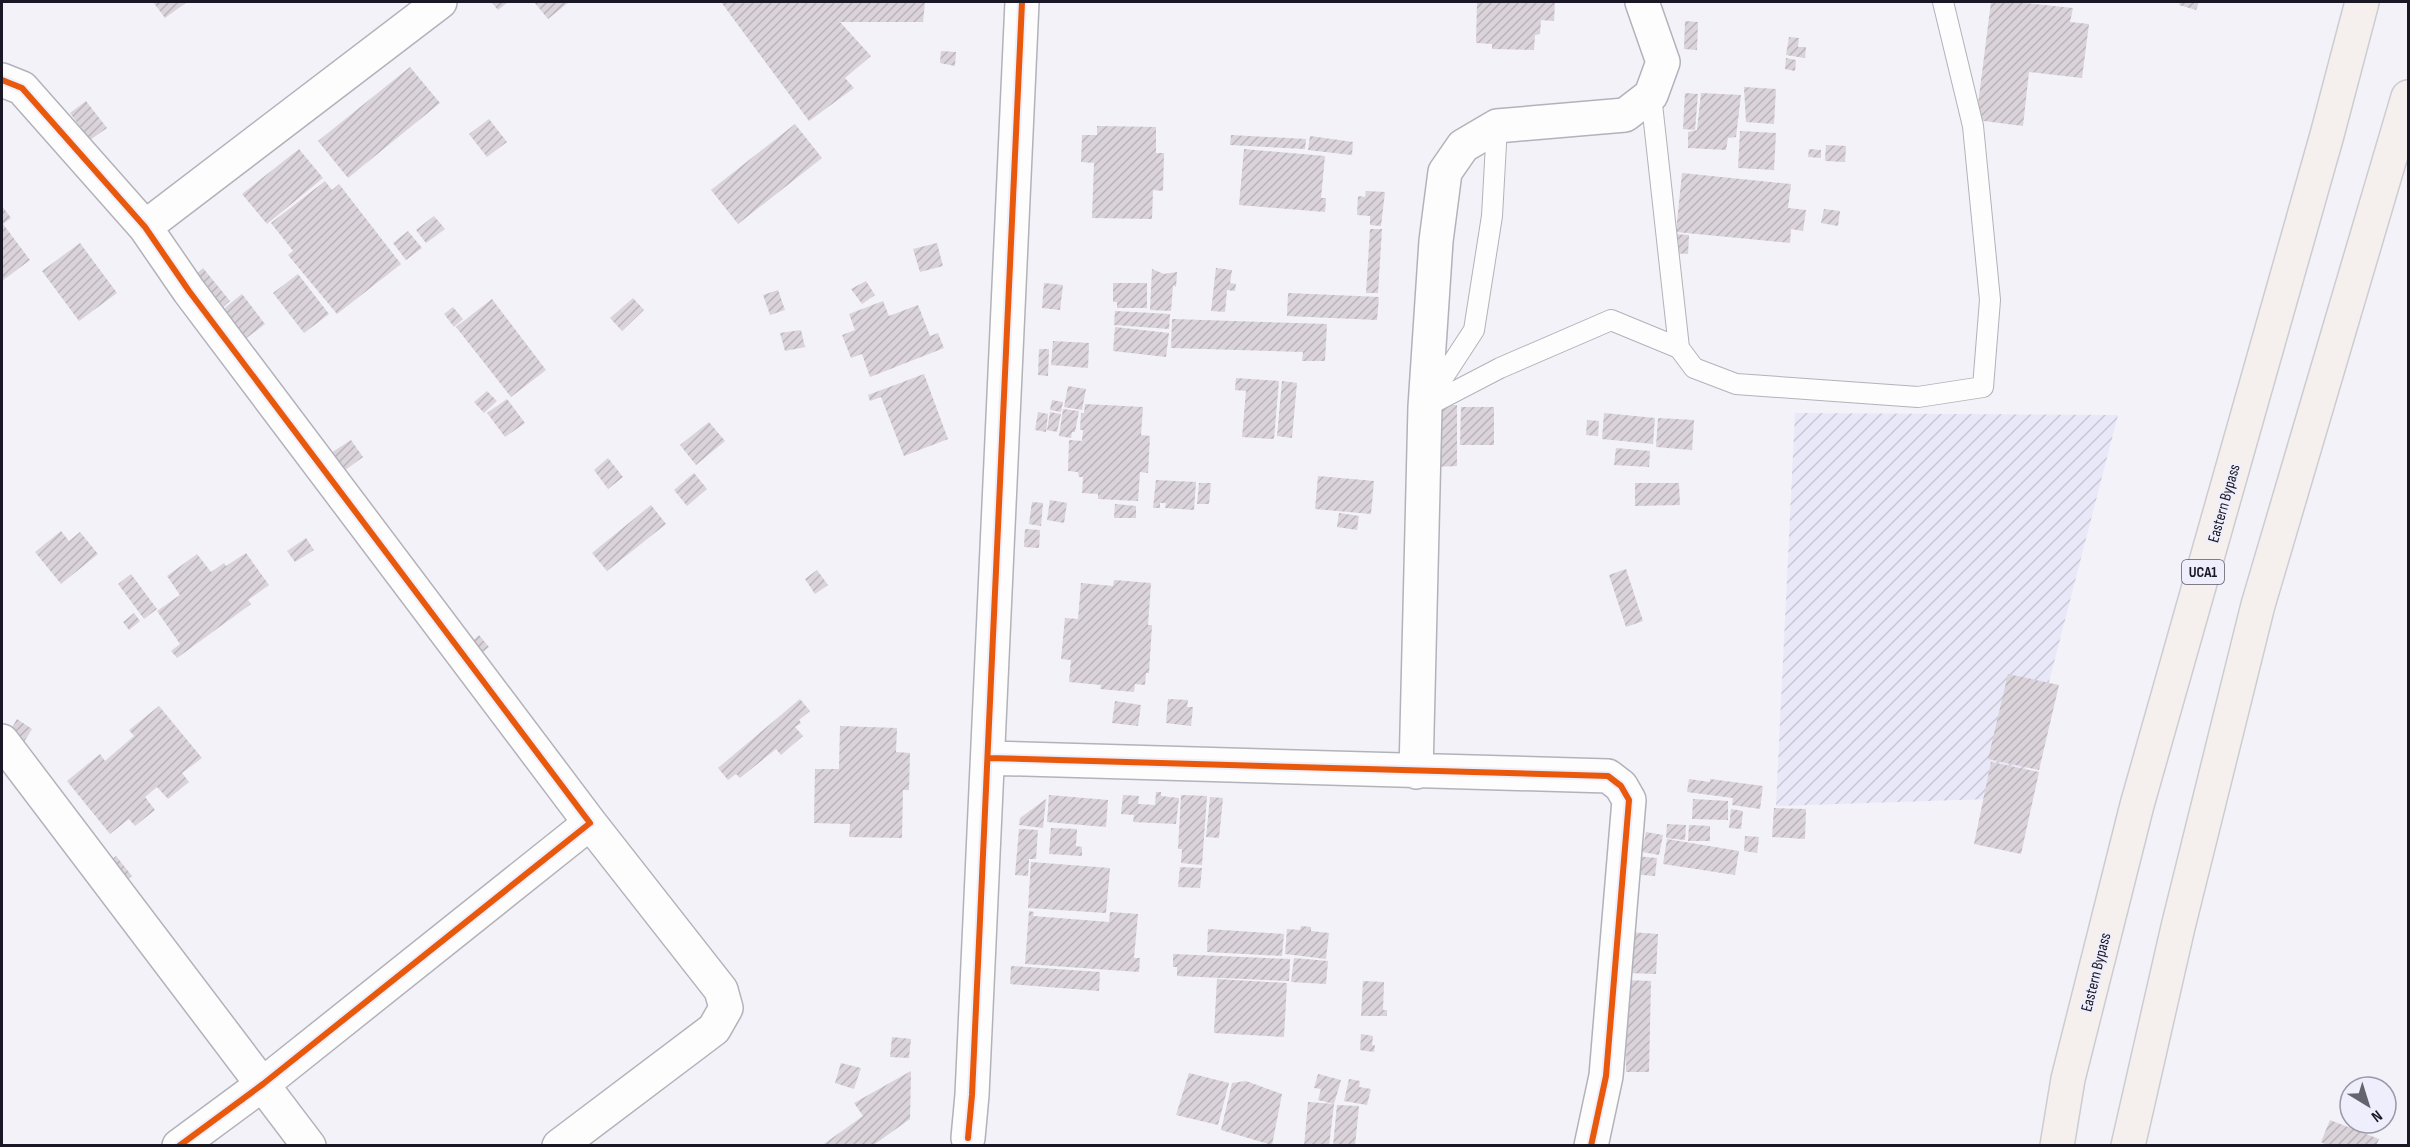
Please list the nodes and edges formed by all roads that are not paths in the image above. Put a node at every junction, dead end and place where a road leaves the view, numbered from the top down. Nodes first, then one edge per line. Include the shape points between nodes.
1 (441, 2) edge
2 (1022, 2) edge
3 (1642, 2) edge
4 (1943, 2) edge
5 (2362, 2) edge
6 (2, 80) edge
7 (1651, 95) junction
8 (2408, 103) edge
9 (1497, 126) junction
10 (145, 226) junction
11 (1679, 348) junction
12 (1425, 407) junction
13 (2, 741) edge
14 (987, 758) junction
15 (1416, 772) junction
16 (590, 823) junction
17 (263, 1084) junction
18 (968, 1143) edge
19 (178, 1146) edge
20 (309, 1146) edge
21 (559, 1146) edge
22 (1591, 1146) edge
23 (2057, 1146) edge
24 (2128, 1146) edge

1 - 10 street
2 - 14 street
3 - 7 street via 1663,62
4 - 11 lane via 1973,126 1990,300 1983,387 1918,397 1736,384 1694,368
5 - 23 main road, Eastern Bypass / UCA1 via 2137,805 2068,1080
6 - 10 street via 22,88
7 - 9 street via 1624,115
7 - 11 lane
8 - 24 main road via 2258,605
9 - 12 lane via 1492,216 1474,330
9 - 12 street via 1462,146 1445,172 1436,242
10 - 16 street via 189,291
11 - 12 lane via 1611,320 1500,368
12 - 15 street
13 - 17 street
14 - 15 street
14 - 18 street
15 - 22 street via 1608,776 1621,786 1629,800 1606,1076
16 - 17 street
16 - 21 street via 722,990 726,1008 714,1029
17 - 19 street
17 - 20 street

